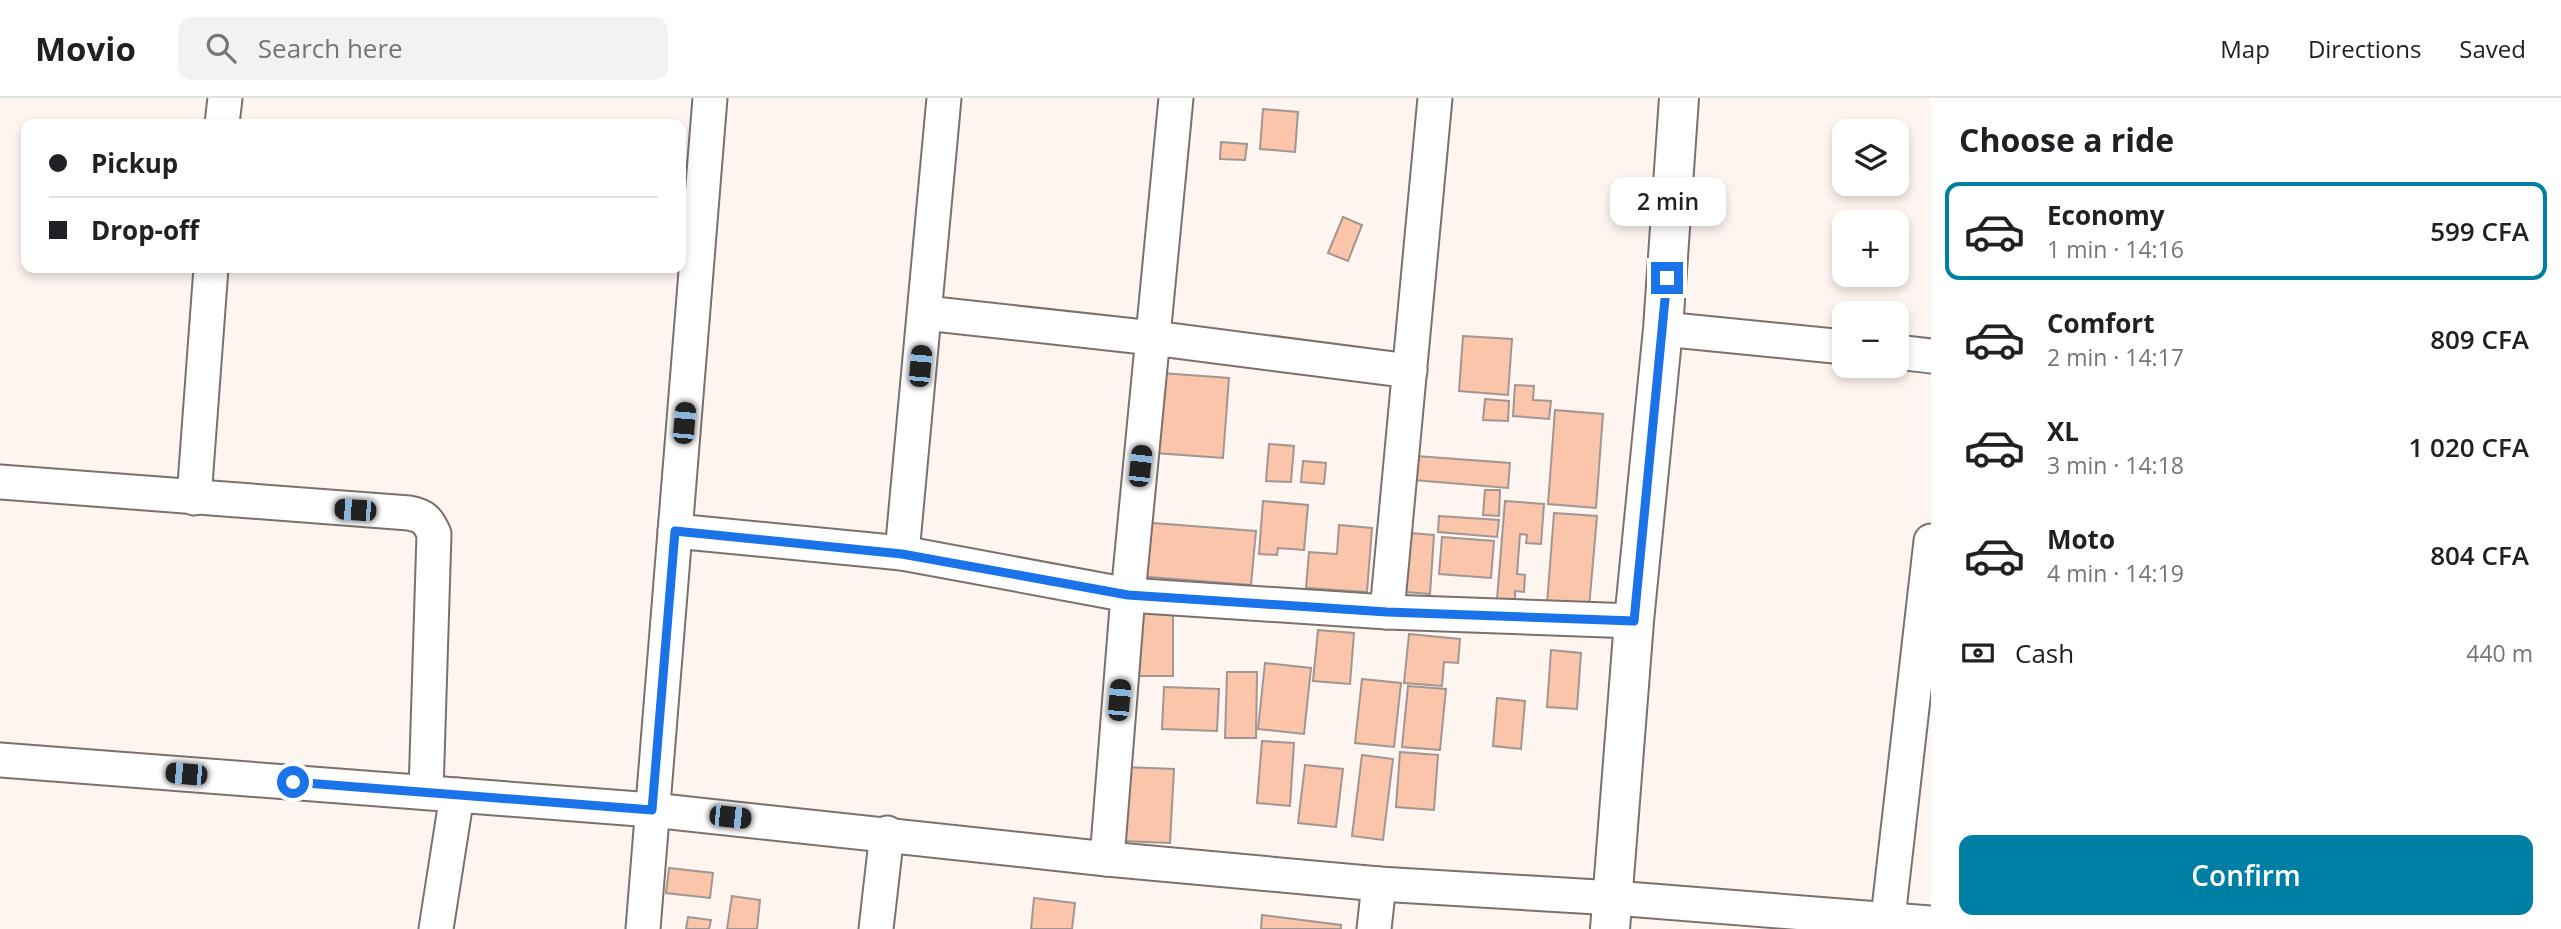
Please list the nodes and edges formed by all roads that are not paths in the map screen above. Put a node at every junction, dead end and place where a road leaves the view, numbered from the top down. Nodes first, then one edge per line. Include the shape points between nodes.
1 (225, 98) edge
2 (710, 98) edge
3 (944, 98) edge
4 (1176, 98) edge
5 (1436, 98) edge
6 (1679, 98) edge
7 (223, 119) edge
8 (690, 232) edge
9 (211, 273) edge
10 (925, 313) junction
11 (1663, 329) junction
12 (1153, 338) junction
13 (1832, 346) edge
14 (1909, 353) edge
15 (1931, 356) edge
16 (1410, 371) junction
17 (0, 482) edge
18 (194, 498) junction
19 (675, 531) junction
20 (1931, 541) edge
21 (902, 554) junction
22 (1128, 595) junction
23 (1387, 612) junction
24 (1634, 621) junction
25 (1926, 646) edge
26 (0, 760) edge
27 (442, 794) junction
28 (652, 810) junction
29 (887, 833) junction
30 (1107, 859) junction
31 (1379, 884) junction
32 (1612, 914) edge
33 (1888, 918) junction
34 (1772, 920) edge
35 (1931, 923) edge
36 (436, 929) edge
37 (643, 929) edge
38 (876, 929) edge
39 (1374, 929) edge

1 - 7 street
2 - 8 street
3 - 10 street
4 - 12 street
5 - 16 street
6 - 11 street
8 - 19 street
9 - 18 street
10 - 12 street
10 - 21 street
11 - 13 street
11 - 24 street
12 - 16 street
12 - 22 street
14 - 15 street
16 - 23 street
17 - 18 street
18 - 27 street via 409,513 428,521 434,534
19 - 21 street
19 - 28 street
20 - 25 street
21 - 22 street
22 - 23 street
22 - 30 street
23 - 24 street
24 - 32 street
25 - 33 street
26 - 27 street
27 - 28 street
27 - 36 street
28 - 29 street
28 - 37 street
29 - 30 street
29 - 38 street
30 - 31 street
31 - 32 street
31 - 39 street
32 - 34 street
33 - 34 street
33 - 35 street

